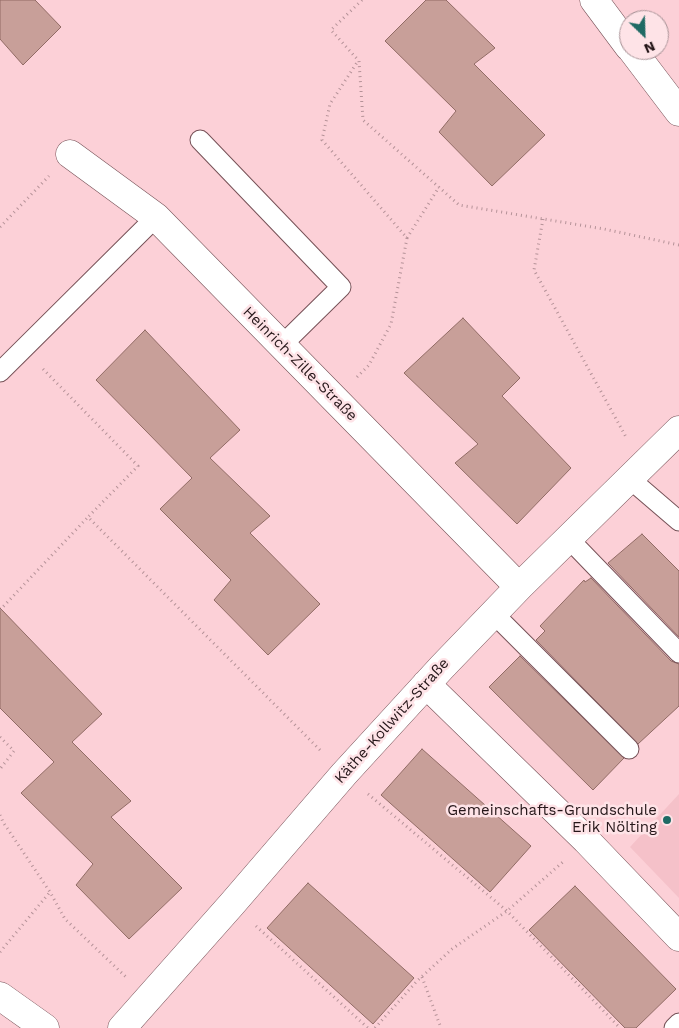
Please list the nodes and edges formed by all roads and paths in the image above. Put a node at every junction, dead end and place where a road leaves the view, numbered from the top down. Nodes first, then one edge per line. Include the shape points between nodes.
1 (362, 0) edge
2 (595, 1) edge
3 (619, 33) edge
4 (640, 60) edge
5 (359, 61) junction
6 (679, 112) edge
7 (200, 140) dead end
8 (70, 154) joint
9 (439, 187) junction
10 (156, 217) junction
11 (543, 219) junction
12 (0, 227) edge
13 (407, 238) junction
14 (679, 245) edge
15 (281, 346) junction
16 (23, 349) junction
17 (0, 372) edge
18 (334, 398) junction
19 (679, 430) edge
20 (636, 472) junction
21 (88, 517) junction
22 (679, 521) edge
23 (568, 538) junction
24 (519, 587) junction
25 (0, 610) edge
26 (493, 613) junction
27 (679, 653) edge
28 (426, 684) junction
29 (0, 737) edge
30 (630, 750) dead end
31 (0, 769) edge
32 (344, 774) junction
33 (0, 815) edge
34 (586, 840) junction
35 (50, 892) junction
36 (232, 904) junction
37 (507, 911) junction
38 (679, 937) edge
39 (0, 952) edge
40 (422, 977) junction
41 (0, 996) edge
42 (149, 998) junction
43 (679, 1023) edge
44 (45, 1028) edge
45 (122, 1028) edge
46 (368, 1028) edge
47 (375, 1028) edge
48 (441, 1028) edge
49 (620, 1028) edge
50 (674, 1028) edge

1 - 5 path via 331,30
2 - 3 street
4 - 6 street
5 - 9 path via 363,120
5 - 13 path via 330,104 322,140
7 - 15 lane via 341,287
8 - 10 street, Heinrich-Zille-Straße
8 - 12 path
9 - 11 path via 459,206
9 - 13 path
10 - 15 street, Heinrich-Zille-Straße
10 - 16 lane
11 - 14 path
11 - 20 path via 534,270
13 - 18 path via 391,324 369,365
15 - 18 street, Heinrich-Zille-Straße
16 - 17 lane
16 - 21 path via 138,466
18 - 24 street, Heinrich-Zille-Straße
19 - 20 street, Käthe-Kollwitz-Straße
20 - 22 lane
20 - 23 street, Käthe-Kollwitz-Straße
21 - 25 path
21 - 32 path
23 - 24 street, Käthe-Kollwitz-Straße
23 - 27 lane
24 - 26 street, Käthe-Kollwitz-Straße
26 - 28 street, Käthe-Kollwitz-Straße
26 - 30 lane
28 - 32 street, Käthe-Kollwitz-Straße
28 - 34 street
29 - 31 path via 14,751
32 - 36 street, Käthe-Kollwitz-Straße
32 - 37 path
33 - 35 path
34 - 37 path
34 - 38 street
35 - 39 path
35 - 42 path via 65,919
36 - 42 street, Käthe-Kollwitz-Straße
36 - 46 path
37 - 40 path via 452,950
37 - 49 path
40 - 47 path
40 - 48 path
41 - 44 street
42 - 45 street, Käthe-Kollwitz-Straße
43 - 50 lane

